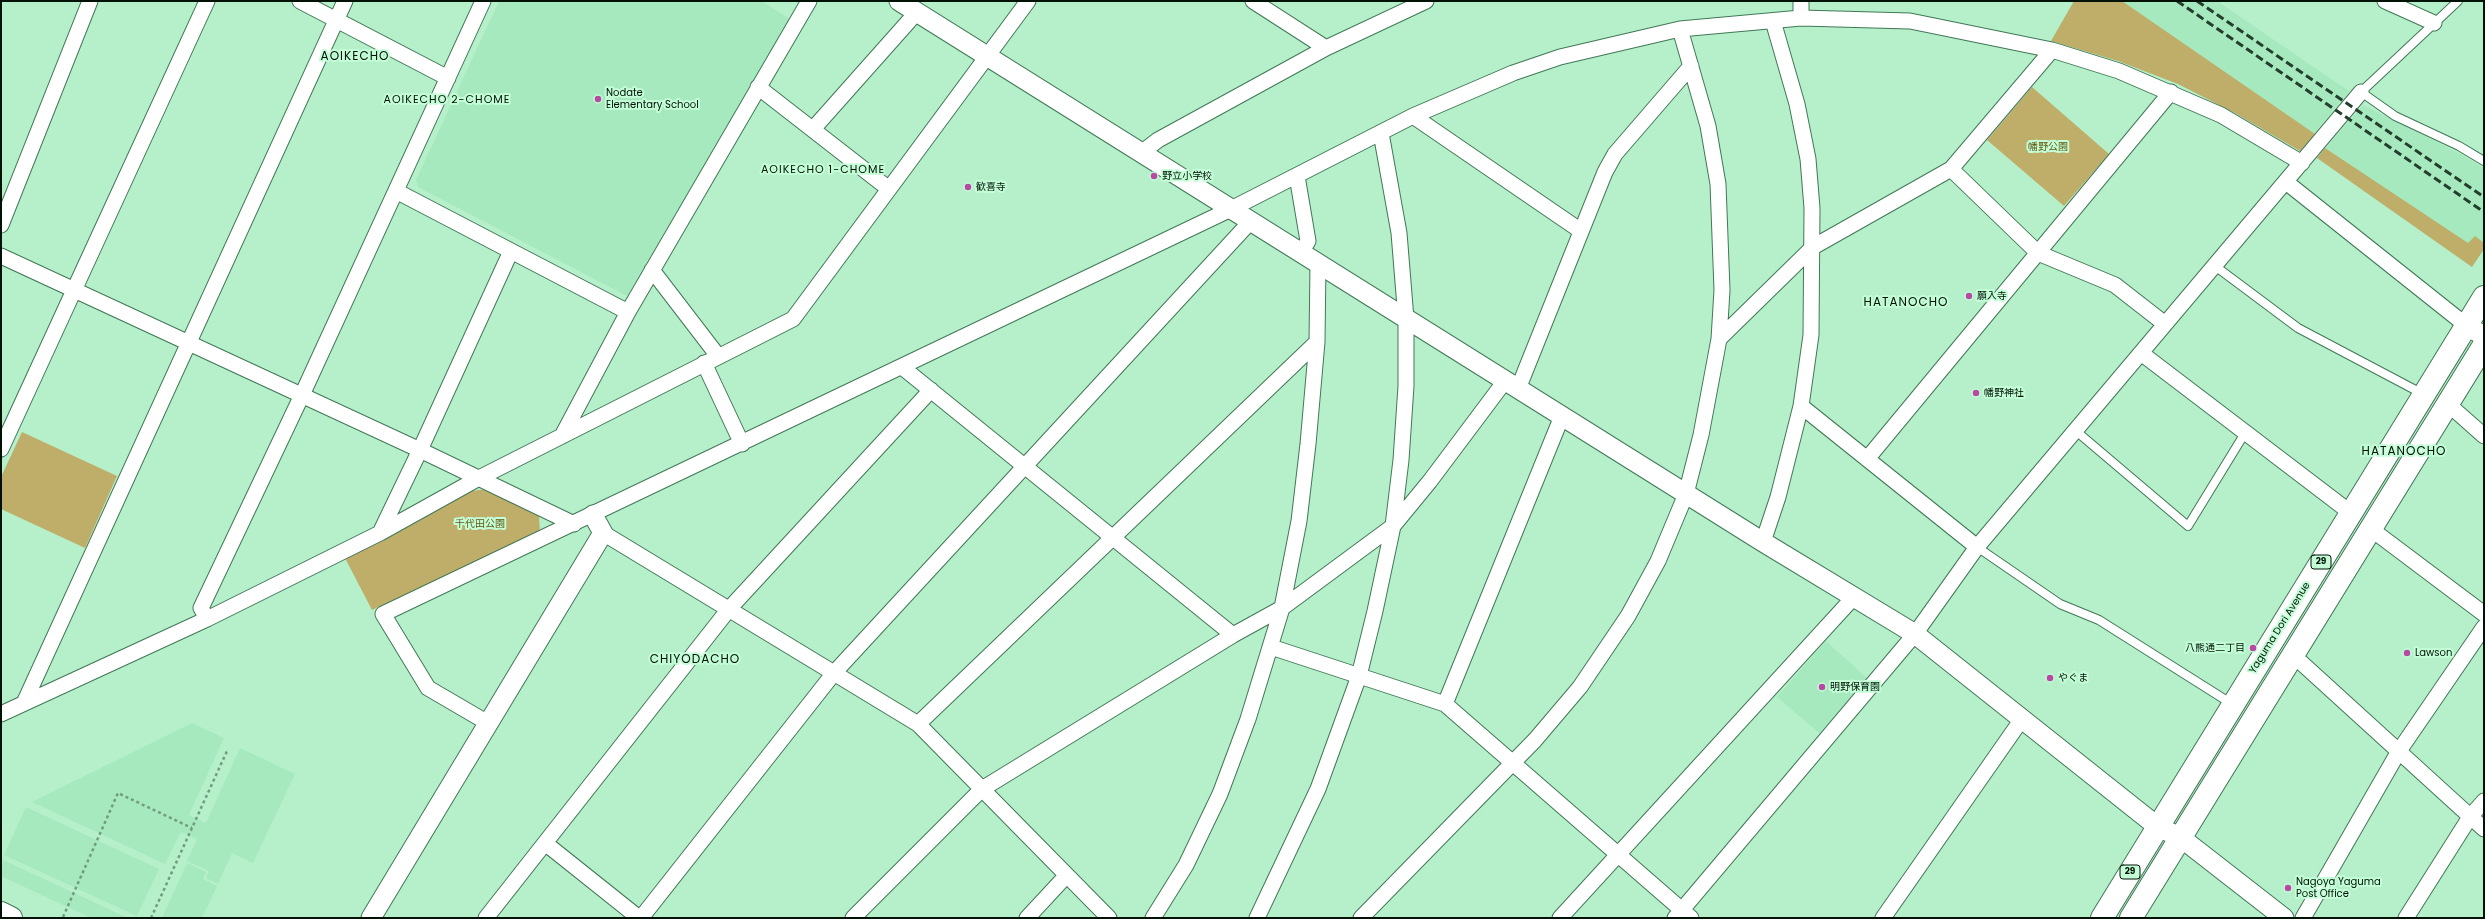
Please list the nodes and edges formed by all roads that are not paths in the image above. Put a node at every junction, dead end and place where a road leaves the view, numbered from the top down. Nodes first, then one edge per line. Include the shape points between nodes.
1 (90, 1) edge
2 (207, 1) edge
3 (300, 1) edge
4 (345, 1) edge
5 (483, 1) edge
6 (809, 1) edge
7 (899, 1) edge
8 (1028, 1) edge
9 (1253, 1) edge
10 (1426, 1) edge
11 (1801, 1) edge
12 (2385, 1) edge
13 (2458, 1) edge
14 (917, 12) junction
15 (1801, 18) junction
16 (336, 20) junction
17 (1773, 21) junction
18 (2434, 23) junction
19 (1680, 29) junction
20 (1326, 48) junction
21 (2052, 50) junction
22 (987, 56) junction
23 (1691, 66) junction
24 (448, 78) junction
25 (758, 87) junction
26 (2171, 92) junction
27 (2360, 92) junction
28 (1413, 116) junction
29 (812, 129) junction
30 (1381, 133) junction
31 (1141, 153) junction
32 (2484, 161) edge
33 (2302, 163) junction
34 (1951, 169) junction
35 (1297, 176) junction
36 (2286, 182) junction
37 (889, 189) junction
38 (396, 191) junction
39 (1231, 209) junction
40 (1251, 221) junction
41 (1, 225) edge
42 (1581, 231) junction
43 (1813, 247) junction
44 (511, 251) junction
45 (1301, 253) junction
46 (2038, 253) junction
47 (1, 256) edge
48 (1318, 264) junction
49 (2215, 266) junction
50 (652, 270) junction
51 (74, 289) junction
52 (2484, 297) edge
53 (628, 312) junction
54 (1406, 319) junction
55 (2166, 324) junction
56 (2475, 331) edge
57 (1719, 339) junction
58 (188, 342) junction
59 (1317, 342) junction
60 (2484, 345) edge
61 (2141, 353) junction
62 (718, 356) junction
63 (704, 363) junction
64 (902, 367) junction
65 (1512, 385) junction
66 (931, 390) junction
67 (302, 395) junction
68 (2424, 395) junction
69 (2448, 404) junction
70 (1801, 406) junction
71 (1562, 416) junction
72 (2076, 431) junction
73 (2245, 433) junction
74 (562, 436) junction
75 (2484, 436) edge
76 (742, 444) junction
77 (1, 449) edge
78 (420, 450) junction
79 (1867, 459) junction
80 (1024, 466) junction
81 (479, 478) junction
82 (1686, 494) junction
83 (2351, 514) junction
84 (593, 515) junction
85 (574, 524) junction
86 (1393, 526) junction
87 (2371, 529) junction
88 (602, 532) junction
89 (380, 533) junction
90 (1112, 538) junction
91 (1763, 542) junction
92 (1977, 547) junction
93 (1853, 598) junction
94 (1282, 608) junction
95 (730, 609) junction
96 (2484, 614) edge
97 (207, 618) junction
98 (2484, 627) edge
99 (1915, 634) junction
100 (1233, 635) junction
101 (1271, 647) junction
102 (2294, 656) junction
103 (834, 673) junction
104 (1359, 676) junction
105 (24, 703) junction
106 (1445, 704) junction
107 (2233, 704) junction
108 (1, 714) edge
109 (2022, 719) junction
110 (488, 723) junction
111 (918, 724) junction
112 (2399, 751) junction
113 (1512, 762) junction
114 (982, 789) junction
115 (2484, 801) edge
116 (2470, 816) junction
117 (2158, 827) junction
118 (2484, 829) edge
119 (2180, 837) junction
120 (545, 843) junction
121 (1618, 855) junction
122 (1066, 876) junction
123 (1, 914) edge
124 (1682, 915) edge
125 (11, 918) edge
126 (371, 918) edge
127 (486, 918) edge
128 (640, 918) edge
129 (853, 918) edge
130 (1027, 918) edge
131 (1109, 918) edge
132 (1153, 918) edge
133 (1257, 918) edge
134 (1361, 918) edge
135 (1560, 918) edge
136 (1883, 918) edge
137 (2102, 918) edge
138 (2131, 918) edge
139 (2284, 918) edge
140 (2303, 918) edge
141 (2406, 918) edge

1 - 41 street
2 - 51 street
3 - 16 street
4 - 16 street
5 - 24 street
6 - 25 street
7 - 14 street
8 - 22 street
9 - 20 street
10 - 20 street
11 - 15 street
12 - 18 street
13 - 18 lane
14 - 22 street
14 - 29 street
15 - 17 street
15 - 21 street via 1910,21
16 - 24 street
16 - 58 street
17 - 19 street
17 - 43 street via 1797,104 1808,159
18 - 27 lane
19 - 23 street
19 - 28 street via 1560,57 1513,73
20 - 31 street via 1158,140
21 - 26 street via 2119,71
21 - 34 street
22 - 31 street
22 - 37 street
23 - 42 street via 1615,154
23 - 57 street via 1708,126 1718,184 1722,290
24 - 38 street
25 - 29 street
25 - 50 street
26 - 33 street via 2221,115
26 - 46 street
27 - 32 lane via 2395,116 2459,146
27 - 33 street
28 - 30 street
28 - 42 street
29 - 37 street
30 - 35 street
30 - 54 street via 1399,233
31 - 39 street
33 - 36 street
34 - 43 street
34 - 46 street
35 - 39 street
35 - 45 street via 1308,241
36 - 49 street
36 - 56 street
37 - 62 street via 793,318
38 - 44 street
38 - 67 street
39 - 40 street
39 - 64 street
40 - 45 street
40 - 80 street
42 - 65 street
43 - 57 street
43 - 70 street via 1811,334
44 - 53 street
44 - 78 street
45 - 48 street
46 - 55 street via 2115,285
46 - 79 street
47 - 51 street
48 - 54 street
48 - 59 street
49 - 55 street
49 - 68 lane via 2298,328
50 - 53 street
50 - 62 street
51 - 58 street
51 - 77 street
52 - 56 main road, Yaguma Dori Avenue / 29
53 - 74 street
54 - 65 street
54 - 86 street via 1402,445
55 - 61 street
56 - 68 main road, Yaguma Dori Avenue / 29
57 - 82 street via 1701,434
58 - 67 street
58 - 105 street
59 - 90 street
59 - 94 street via 1299,521
60 - 69 main road, 29
61 - 72 street
61 - 73 street
62 - 63 street
63 - 74 street
63 - 76 street
64 - 66 street
64 - 76 street
65 - 71 street
65 - 86 street
66 - 80 street
66 - 95 street
67 - 78 street
67 - 97 street via 201,608
68 - 83 main road, Yaguma Dori Avenue / 29
69 - 75 street
69 - 87 main road, 29
70 - 79 street
70 - 91 street via 1778,497
71 - 82 street
71 - 106 street
72 - 73 lane via 2188,526
72 - 92 street
73 - 83 street
74 - 81 street
76 - 84 street
78 - 81 street
78 - 89 street
79 - 92 street
80 - 90 street
80 - 103 street
81 - 85 street
81 - 89 street
82 - 91 street
82 - 113 street via 1658,561 1628,616 1580,687 1535,740
83 - 107 main road, Yaguma Dori Avenue / 29
84 - 85 street
84 - 88 street
85 - 110 street via 383,614 428,688
86 - 94 street
86 - 104 street
87 - 96 street
87 - 102 main road, 29
88 - 95 street
88 - 110 street
89 - 97 street
90 - 100 street
90 - 111 street
91 - 93 street
92 - 99 street
92 - 107 lane via 2060,604 2099,620
93 - 99 street
93 - 121 street
94 - 100 street
94 - 101 street
95 - 103 street
95 - 120 street
97 - 105 street
98 - 112 street
99 - 109 street
99 - 124 street
100 - 114 street
101 - 104 street
101 - 132 street via 1220,794 1186,865
102 - 112 street
102 - 119 main road, 29
103 - 111 street
103 - 128 street
104 - 106 street
104 - 133 street via 1318,789
105 - 108 street
106 - 113 street
107 - 117 main road, Yaguma Dori Avenue / 29
109 - 117 street
109 - 136 street
110 - 126 street
111 - 114 street
112 - 116 street
112 - 140 street
113 - 121 street
113 - 134 street
114 - 122 street
114 - 129 street
115 - 116 street
116 - 118 street
116 - 141 street
117 - 119 street
117 - 137 main road, Yaguma Dori Avenue / 29
119 - 138 main road, 29
119 - 139 street
120 - 127 street
120 - 128 street
121 - 124 street
121 - 135 street
122 - 130 street
122 - 131 street
123 - 125 main road

